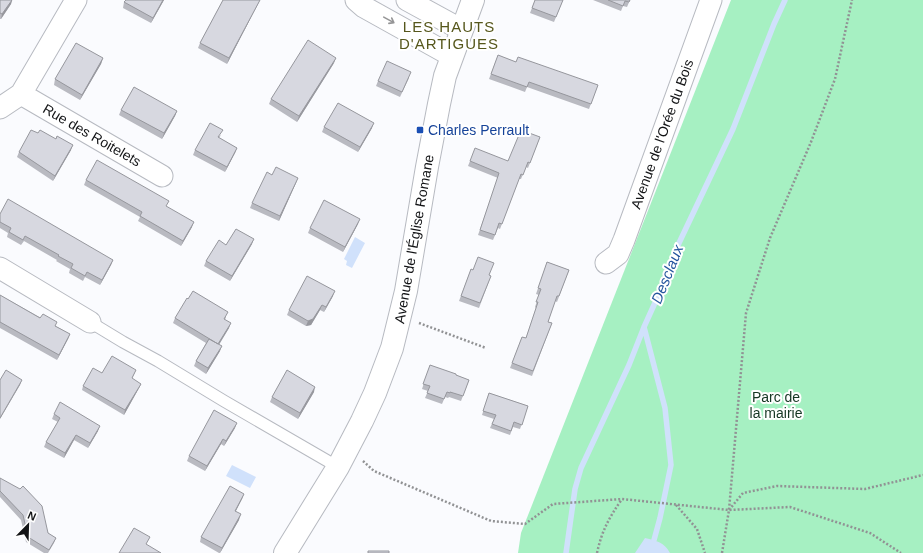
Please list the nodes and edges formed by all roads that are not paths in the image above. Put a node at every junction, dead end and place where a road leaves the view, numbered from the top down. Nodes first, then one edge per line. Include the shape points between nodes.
1 (76, 0) edge
2 (356, 0) edge
3 (408, 0) edge
4 (472, 0) edge
5 (711, 0) edge
6 (462, 30) junction
7 (452, 56) junction
8 (21, 94) junction
9 (0, 108) edge
10 (162, 176) dead end
11 (606, 263) dead end
12 (0, 268) edge
13 (90, 322) joint
14 (338, 467) junction
15 (285, 553) edge

1 - 8 street
2 -> 7 street via 364,7
3 - 6 street
4 - 6 street, Avenue de l'Église Romane
5 - 11 street, Avenue de l'Orée du Bois via 624,240 618,254
6 - 7 street, Avenue de l'Église Romane
7 - 14 street, Avenue de l'Église Romane via 439,104 401,316 375,393
8 - 9 street
8 - 10 street, Rue des Roitelets
12 - 13 street
13 - 14 lane
14 - 15 street, Avenue de l'Église Romane

